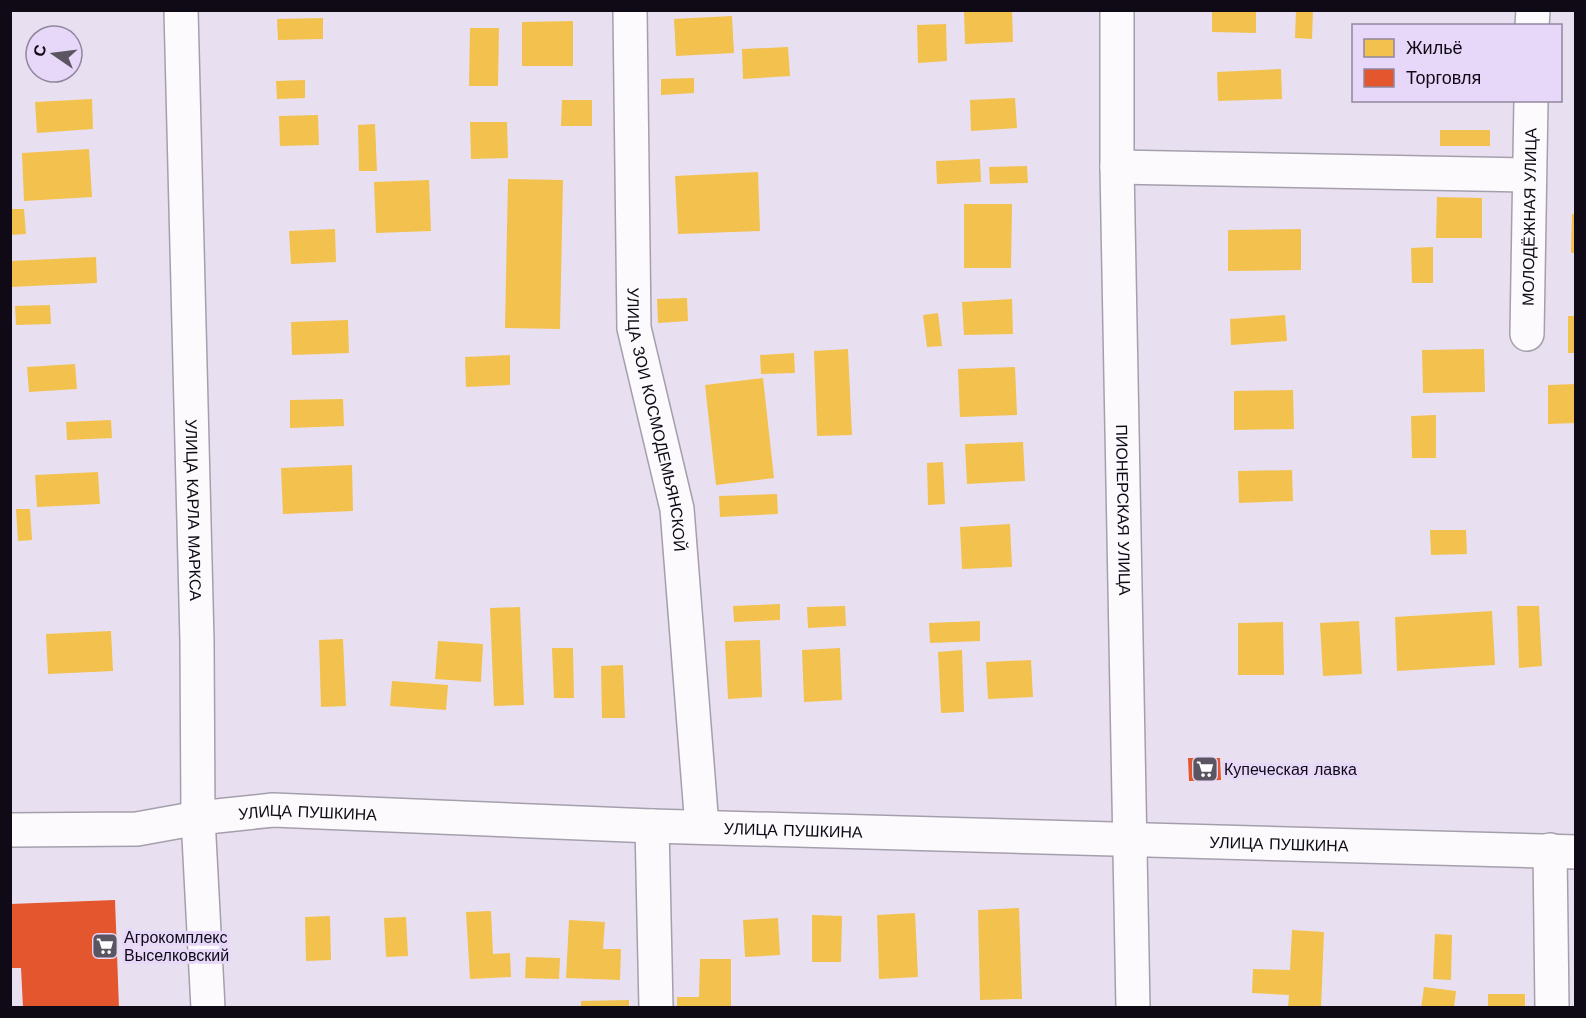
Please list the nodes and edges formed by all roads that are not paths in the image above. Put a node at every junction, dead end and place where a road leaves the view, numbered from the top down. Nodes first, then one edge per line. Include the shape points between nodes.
1 (181, 10) edge
2 (630, 10) edge
3 (1117, 10) edge
4 (1531, 102) edge
5 (1117, 168) junction
6 (1529, 175) junction
7 (1527, 334) dead end
8 (198, 818) junction
9 (652, 826) junction
10 (702, 827) junction
11 (10, 830) edge
12 (1131, 839) junction
13 (1563, 851) edge
14 (208, 1008) edge
15 (656, 1008) edge
16 (1133, 1008) edge
17 (1552, 1008) edge

1 - 8 street, УЛИЦА КАРЛА МАРКСА
2 - 10 street, УЛИЦА ЗОИ КОСМОДЕМЬЯНСКОЙ via 634,328 677,509
3 - 5 street, ПИОНЕРСКАЯ УЛИЦА
4 - 6 street, МОЛОДЁЖНАЯ УЛИЦА
5 - 6 street
5 - 12 street, ПИОНЕРСКАЯ УЛИЦА
6 - 7 street, МОЛОДЁЖНАЯ УЛИЦА
8 - 9 street, УЛИЦА ПУШКИНА via 273,810
8 - 11 street, УЛИЦА ПУШКИНА via 137,829
8 - 14 street, УЛИЦА КАРЛА МАРКСА
9 - 10 street, УЛИЦА ПУШКИНА
9 - 15 street
10 - 12 street, УЛИЦА ПУШКИНА
12 - 13 street, УЛИЦА ПУШКИНА
12 - 16 street, ПИОНЕРСКАЯ УЛИЦА
13 - 17 street

